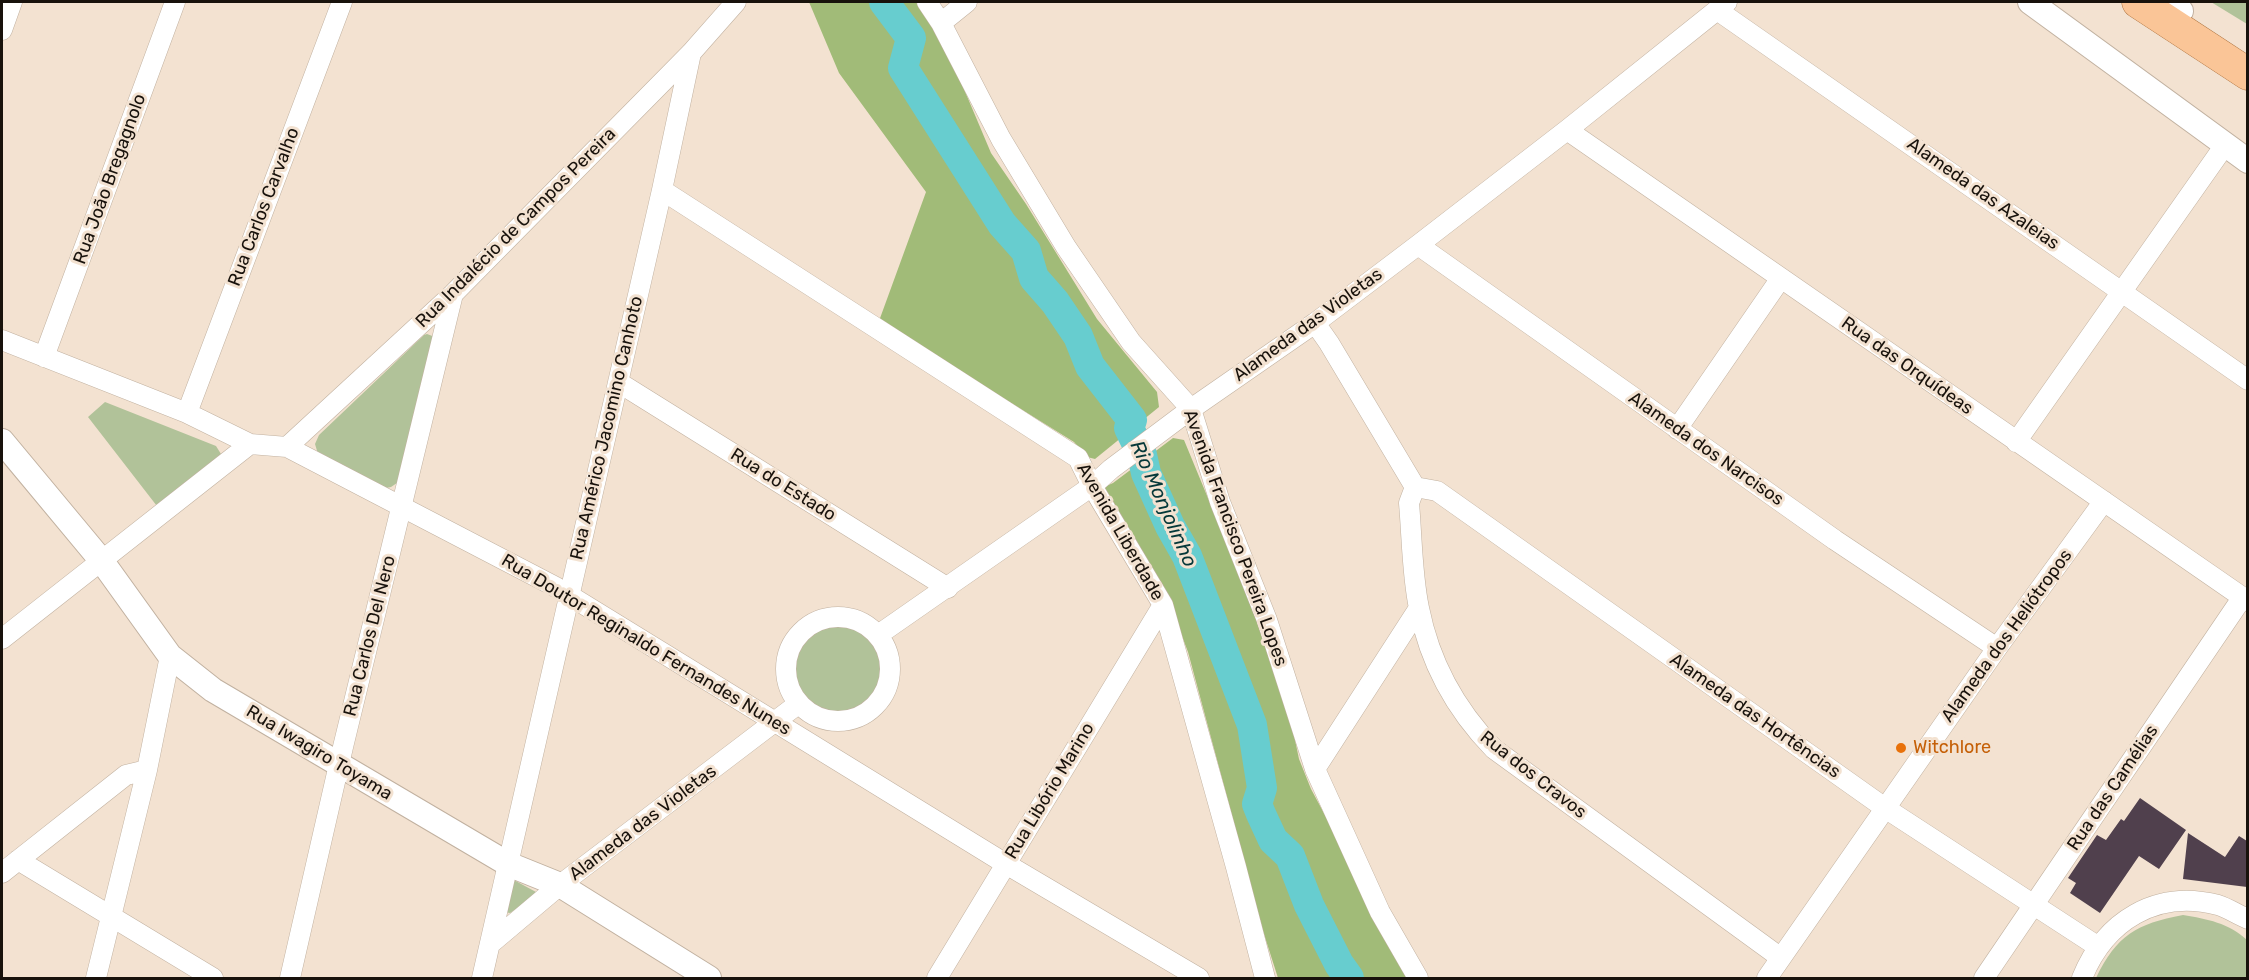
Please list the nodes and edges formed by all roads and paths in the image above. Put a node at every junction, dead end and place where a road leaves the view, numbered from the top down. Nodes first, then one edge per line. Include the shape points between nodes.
1 (12, 2) edge
2 (175, 2) edge
3 (342, 2) edge
4 (736, 2) edge
5 (927, 2) edge
6 (968, 2) edge
7 (2030, 2) edge
8 (2138, 2) edge
9 (2174, 5) edge
10 (1722, 6) edge
11 (941, 23) junction
12 (2, 30) edge
13 (691, 53) junction
14 (2247, 54) edge
15 (2247, 74) edge
16 (1567, 130) junction
17 (2225, 145) junction
18 (2247, 161) edge
19 (662, 190) junction
20 (1418, 245) junction
21 (1781, 278) junction
22 (2122, 291) junction
23 (453, 294) junction
24 (1315, 323) junction
25 (2, 340) edge
26 (44, 357) junction
27 (2247, 380) edge
28 (618, 382) junction
29 (1191, 409) junction
30 (187, 413) junction
31 (1677, 429) junction
32 (2, 441) edge
33 (2016, 442) junction
34 (250, 444) junction
35 (287, 447) junction
36 (1092, 486) junction
37 (1415, 487) junction
38 (2104, 501) junction
39 (402, 506) junction
40 (100, 561) junction
41 (948, 588) junction
42 (569, 596) junction
43 (2245, 599) edge
44 (1163, 605) junction
45 (1419, 608) junction
46 (878, 635) junction
47 (2, 639) edge
48 (1997, 648) junction
49 (170, 656) junction
50 (798, 704) junction
51 (776, 723) junction
52 (339, 765) junction
53 (1315, 769) junction
54 (147, 770) junction
55 (1885, 808) junction
56 (18, 860) junction
57 (508, 864) junction
58 (1006, 864) junction
59 (2, 873) edge
60 (560, 885) junction
61 (2032, 906) junction
62 (110, 917) junction
63 (2247, 920) edge
64 (490, 944) junction
65 (2097, 946) junction
66 (1781, 958) junction
67 (96, 978) edge
68 (213, 978) edge
69 (290, 978) edge
70 (482, 978) edge
71 (709, 978) edge
72 (937, 978) edge
73 (1199, 978) edge
74 (1265, 978) edge
75 (1418, 978) edge
76 (1767, 978) edge
77 (1984, 978) edge
78 (2082, 978) edge

1 - 12 street
2 - 26 street, Rua João Bregagnolo
3 - 30 street, Rua Carlos Carvalho
4 - 13 street, Rua Indalécio de Campos Pereira
5 - 11 street, Avenida Francisco Pereira Lopes
6 - 11 street
7 - 17 street
8 - 15 main road
9 - 14 main road
10 - 16 street, Alameda das Violetas
10 - 22 street, Alameda das Azaleias
11 - 29 street, Avenida Francisco Pereira Lopes via 1000,139 1066,247 1131,342
13 - 19 street, Rua Américo Jacomino Canhoto
13 - 23 street, Rua Indalécio de Campos Pereira
16 - 20 street, Alameda das Violetas
16 - 21 street, Rua das Orquídeas
17 - 18 street
17 - 22 street
19 - 28 street, Rua Américo Jacomino Canhoto
19 - 36 street, Avenida Liberdade via 1078,458
20 - 24 street, Alameda das Violetas
20 - 31 street, Alameda dos Narcisos
21 - 31 street
21 - 33 street, Rua das Orquídeas
22 - 27 street, Alameda das Azaleias
22 - 33 street
23 - 35 street, Rua Indalécio de Campos Pereira
23 - 39 street, Rua Carlos Del Nero
24 - 29 street, Alameda das Violetas
24 - 37 street
25 - 26 street, Rua Doutor Reginaldo Fernandes Nunes
26 - 30 street, Rua Doutor Reginaldo Fernandes Nunes
28 - 41 street, Rua do Estado
28 - 42 street, Rua Américo Jacomino Canhoto
29 - 36 street, Alameda das Violetas
29 - 53 street, Avenida Francisco Pereira Lopes via 1220,502 1267,620
30 - 34 street, Rua Doutor Reginaldo Fernandes Nunes
31 - 48 street, Alameda dos Narcisos
32 - 40 street, Rua Iwagiro Toyama
33 - 38 street, Rua das Orquídeas
34 - 35 street, Rua Doutor Reginaldo Fernandes Nunes
34 - 40 street
35 - 39 street, Rua Doutor Reginaldo Fernandes Nunes
36 - 41 street, Alameda das Violetas
36 - 44 street, Avenida Liberdade
37 - 45 street, Rua dos Cravos via 1409,503
37 - 55 street, Alameda das Hortências via 1437,491
38 - 43 street, Rua das Orquídeas
38 - 48 street, Alameda dos Heliótropos
39 - 42 street, Rua Doutor Reginaldo Fernandes Nunes
39 - 52 street, Rua Carlos Del Nero
40 - 47 street
40 - 49 street, Rua Iwagiro Toyama
41 - 46 street, Alameda das Violetas
42 - 51 street, Rua Doutor Reginaldo Fernandes Nunes
42 - 57 street, Rua Américo Jacomino Canhoto
43 - 61 street, Rua das Camélias
44 - 58 street, Rua Libório Marino
44 - 74 street, Avenida Liberdade
45 - 53 street
45 - 66 street, Rua dos Cravos via 1438,670 1470,724 1494,749
46 - 50 street via 888,653 890,673 885,693 872,709 854,719 834,722 814,717
46 - 50 street via 862,622 842,616 821,619 803,629 790,646 785,666 788,687
48 - 55 street, Alameda dos Heliótropos
49 - 52 street, Rua Iwagiro Toyama via 213,690
49 - 54 street
50 - 51 street, Alameda das Violetas
51 - 58 street, Rua Doutor Reginaldo Fernandes Nunes
51 - 60 street, Alameda das Violetas
52 - 57 street, Rua Iwagiro Toyama
52 - 69 street, Rua Carlos Del Nero
53 - 75 street, Avenida Francisco Pereira Lopes via 1380,912
54 - 56 street via 126,775
54 - 62 street
55 - 61 street, Alameda das Hortências
55 - 66 street, Alameda dos Heliótropos
56 - 59 street
56 - 62 street
57 - 60 street, Rua Iwagiro Toyama
57 - 64 street, Rua Américo Jacomino Canhoto
58 - 72 street, Rua Libório Marino
58 - 73 street, Rua Doutor Reginaldo Fernandes Nunes
60 - 64 street, Alameda das Violetas
60 - 71 street, Rua Iwagiro Toyama
61 - 65 street, Alameda das Hortências
61 - 77 street, Rua das Camélias
62 - 67 street
62 - 68 street
63 - 65 street via 2220,905 2186,900 2152,906 2121,922
64 - 70 street, Rua Américo Jacomino Canhoto
65 - 78 street
66 - 76 street, Alameda dos Heliótropos

